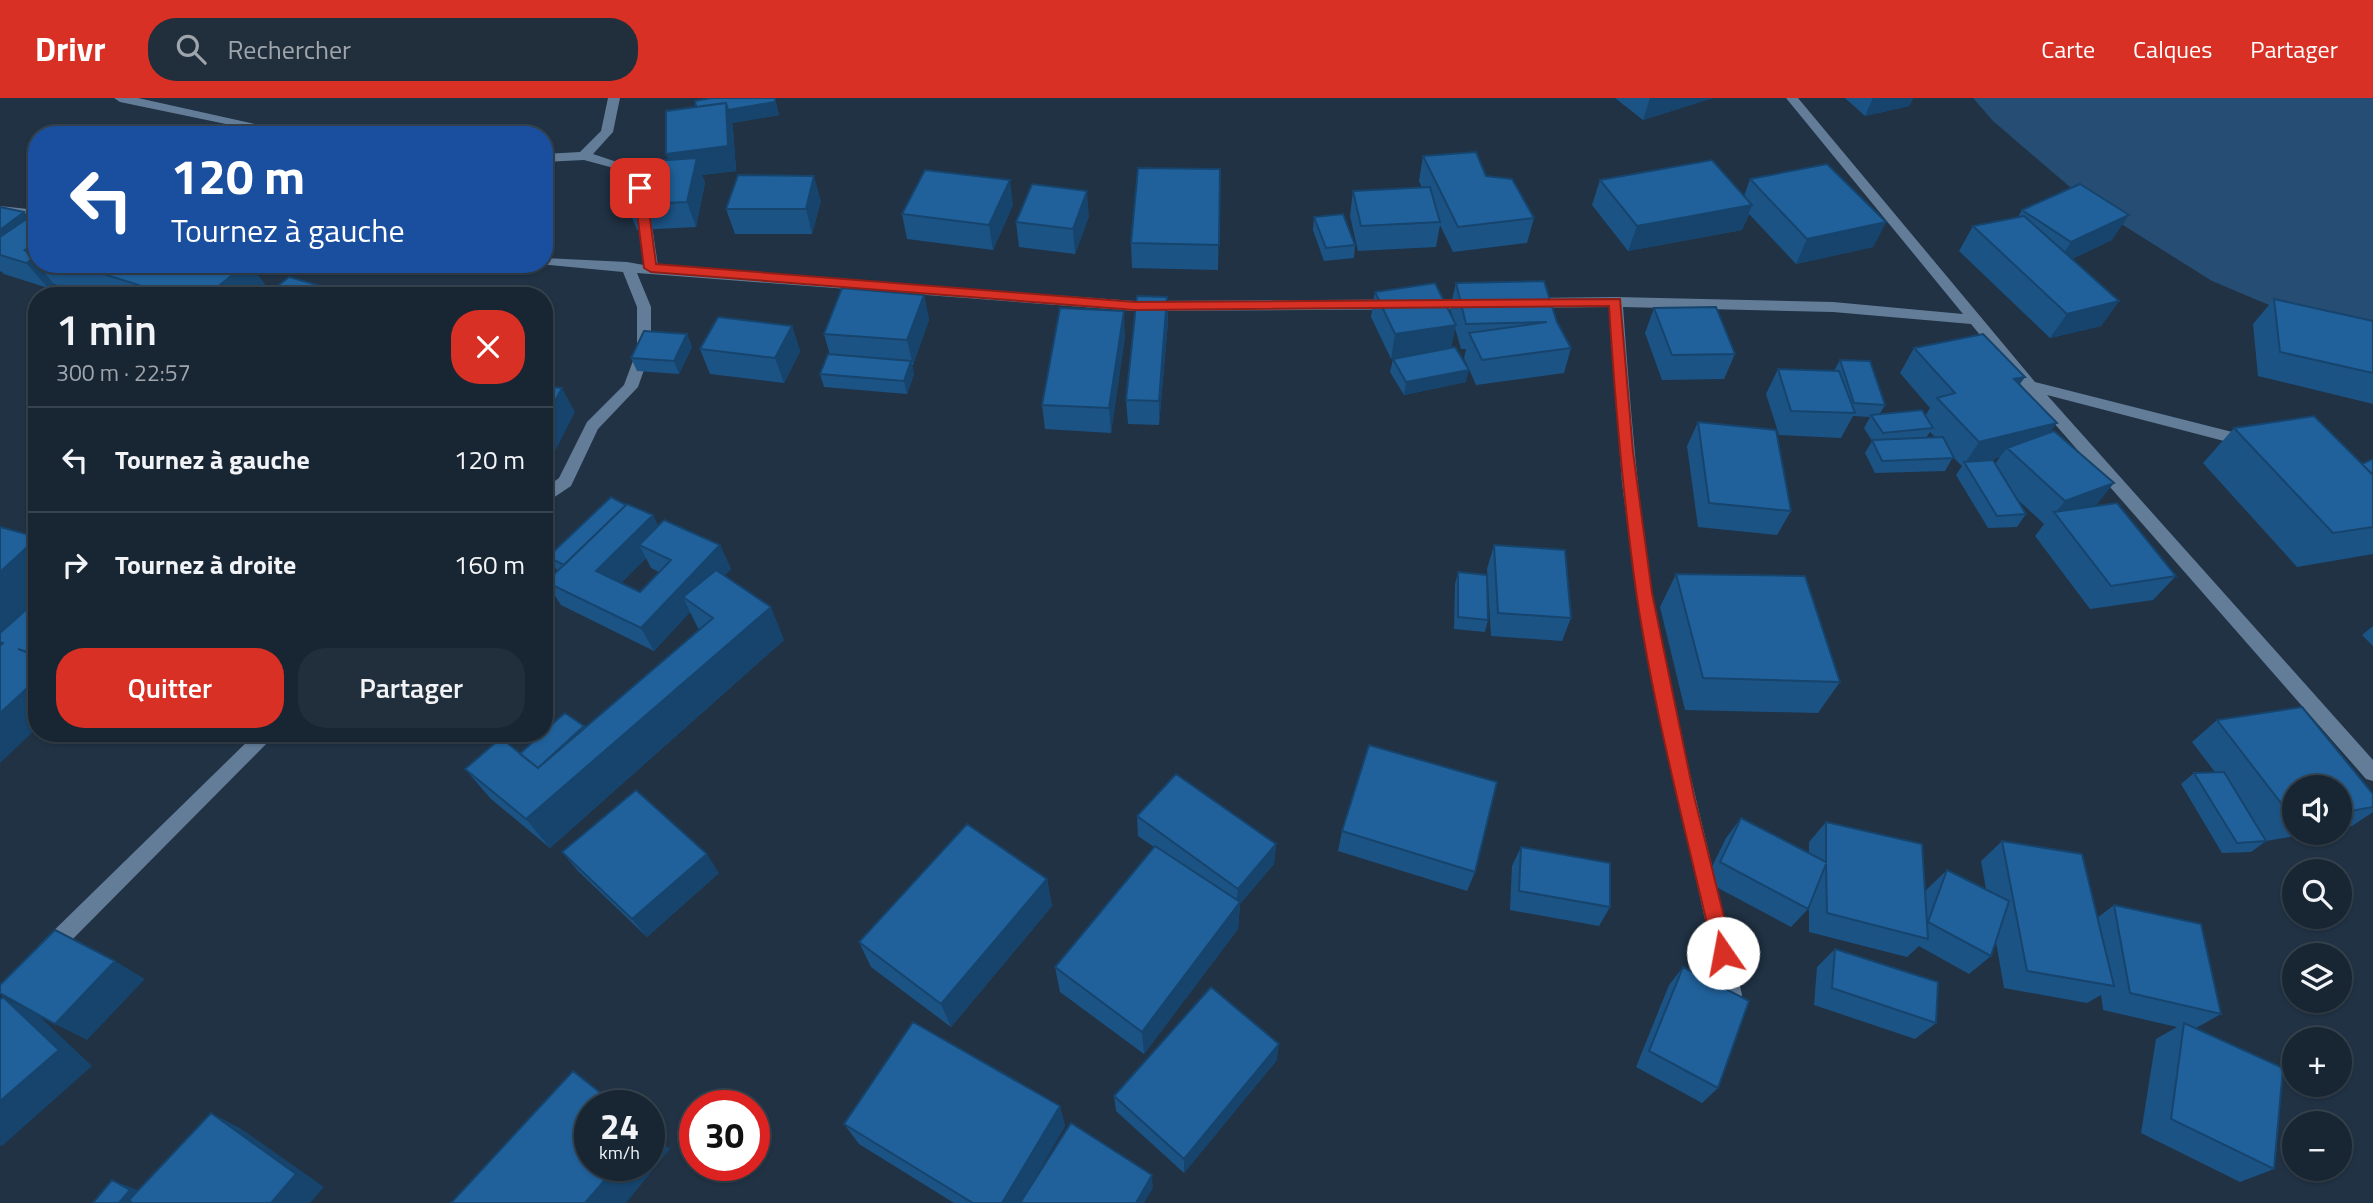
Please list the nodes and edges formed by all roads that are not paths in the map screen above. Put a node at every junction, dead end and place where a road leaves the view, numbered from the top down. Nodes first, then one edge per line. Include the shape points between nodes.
1 (120, 98) edge
2 (614, 98) edge
3 (1792, 98) edge
4 (255, 126) edge
5 (584, 156) junction
6 (553, 158) edge
7 (0, 210) edge
8 (28, 213) edge
9 (553, 262) edge
10 (627, 266) junction
11 (651, 268) junction
12 (1616, 302) junction
13 (1520, 303) edge
14 (1492, 304) edge
15 (1975, 320) junction
16 (2030, 386) junction
17 (2267, 446) edge
18 (553, 491) edge
19 (259, 742) edge
20 (2373, 773) edge
21 (32, 966) edge
22 (1732, 995) edge

1 - 4 street
2 - 5 street via 607,132
3 - 15 street
5 - 6 street
5 - 11 street via 638,171
7 - 8 street
9 - 10 street
10 - 11 street
10 - 18 street via 644,307 644,350 631,387 592,426 565,482
11 - 14 street via 1135,306
12 - 13 street
12 - 15 street via 1833,307
12 - 22 street via 1626,452 1644,593
15 - 16 street
16 - 17 street
16 - 20 street
19 - 21 street

